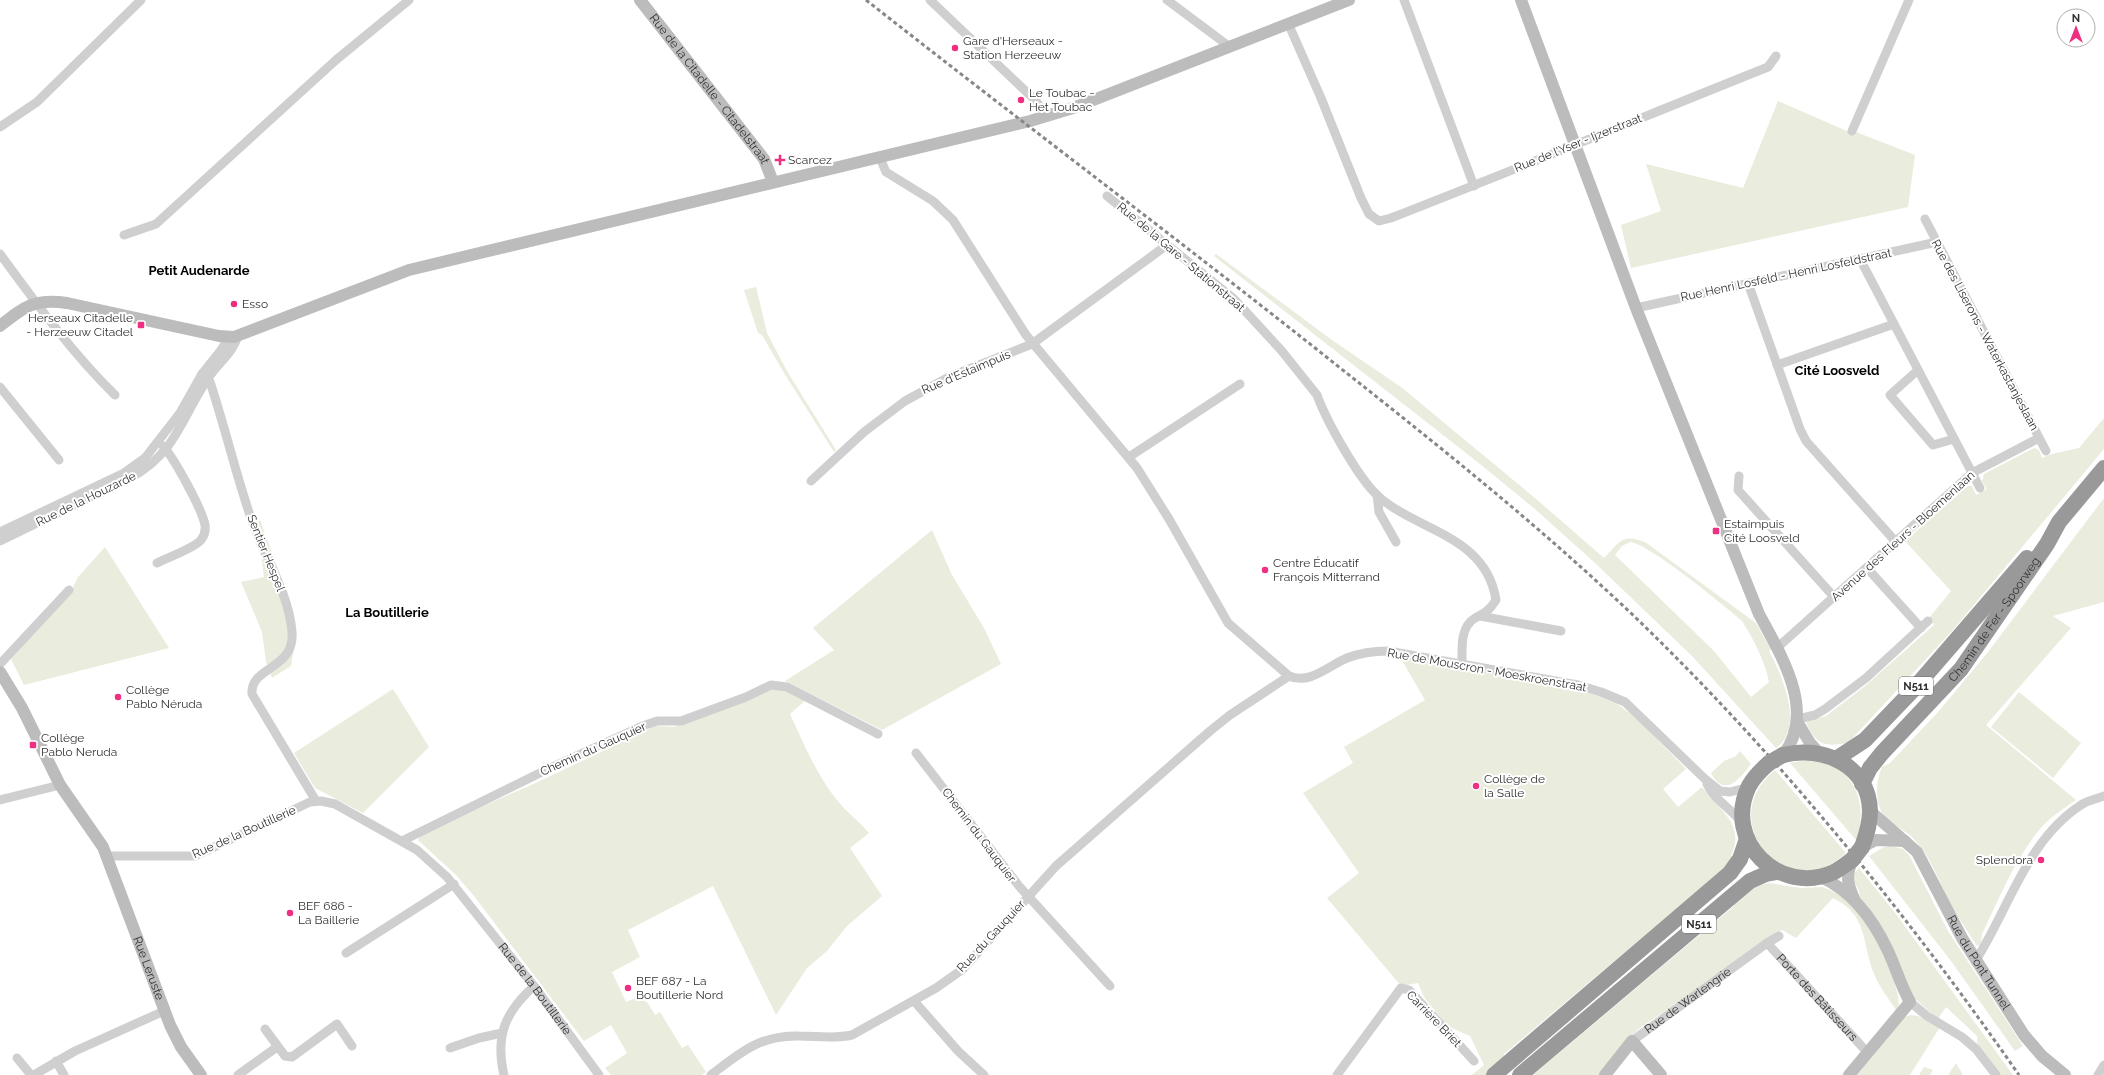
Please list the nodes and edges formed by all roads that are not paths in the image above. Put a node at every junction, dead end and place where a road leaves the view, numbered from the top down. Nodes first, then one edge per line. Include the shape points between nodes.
1 (141, 0) edge
2 (409, 0) edge
3 (640, 0) edge
4 (930, 0) edge
5 (1167, 0) edge
6 (1350, 0) edge
7 (1404, 0) edge
8 (1521, 0) edge
9 (1909, 0) edge
10 (1288, 24) junction
11 (1230, 47) junction
12 (1776, 56) dead end
13 (1047, 116) junction
14 (0, 127) edge
15 (1852, 131) dead end
16 (1575, 144) junction
17 (879, 156) junction
18 (772, 182) junction
19 (1474, 186) junction
20 (1107, 196) dead end
21 (1925, 220) dead end
22 (124, 235) dead end
23 (1937, 242) junction
24 (1167, 245) junction
25 (0, 254) edge
26 (1860, 259) junction
27 (1748, 283) junction
28 (36, 302) junction
29 (1636, 308) junction
30 (1894, 324) junction
31 (0, 326) edge
32 (234, 336) junction
33 (1032, 344) junction
34 (1777, 365) junction
35 (1918, 370) junction
36 (205, 376) junction
37 (1240, 384) dead end
38 (0, 387) edge
39 (115, 395) dead end
40 (2039, 438) junction
41 (1954, 439) junction
42 (159, 442) junction
43 (166, 450) junction
44 (2046, 451) dead end
45 (1129, 457) junction
46 (59, 460) dead end
47 (2104, 468) edge
48 (1972, 473) junction
49 (1739, 476) dead end
50 (811, 481) dead end
51 (1980, 488) dead end
52 (1377, 495) junction
53 (2059, 522) junction
54 (0, 532) edge
55 (0, 541) edge
56 (1895, 541) junction
57 (1396, 542) dead end
58 (157, 563) dead end
59 (1867, 568) junction
60 (68, 590) dead end
61 (1835, 598) junction
62 (1480, 616) junction
63 (1928, 621) dead end
64 (1921, 628) junction
65 (1562, 631) dead end
66 (1777, 648) junction
67 (1462, 663) junction
68 (0, 664) edge
69 (0, 672) edge
70 (1289, 676) junction
71 (1798, 721) junction
72 (878, 734) dead end
73 (916, 753) dead end
74 (1819, 753) junction
75 (1783, 756) junction
76 (1836, 759) junction
77 (1705, 779) junction
78 (1862, 784) junction
79 (60, 785) junction
80 (1749, 787) junction
81 (2104, 796) edge
82 (0, 800) edge
83 (316, 801) junction
84 (1870, 811) junction
85 (1745, 831) junction
86 (402, 841) junction
87 (1905, 841) junction
88 (1862, 847) junction
89 (107, 856) junction
90 (1852, 860) junction
91 (1777, 872) junction
92 (1821, 877) junction
93 (454, 884) junction
94 (1028, 896) junction
95 (1854, 900) junction
96 (1779, 936) dead end
97 (1767, 943) junction
98 (346, 953) dead end
99 (1976, 960) junction
100 (534, 986) junction
101 (1110, 986) dead end
102 (914, 1001) junction
103 (1910, 1002) junction
104 (164, 1011) junction
105 (265, 1029) dead end
106 (502, 1034) junction
107 (1632, 1041) junction
108 (352, 1046) dead end
109 (277, 1047) junction
110 (450, 1048) dead end
111 (1867, 1052) junction
112 (17, 1058) dead end
113 (56, 1061) junction
114 (1474, 1061) dead end
115 (2104, 1065) edge
116 (33, 1075) edge
117 (64, 1075) edge
118 (200, 1075) edge
119 (238, 1075) edge
120 (504, 1075) edge
121 (599, 1075) edge
122 (712, 1075) edge
123 (984, 1075) edge
124 (1337, 1075) edge
125 (1494, 1075) edge
126 (1520, 1075) edge
127 (1605, 1075) edge
128 (1661, 1075) edge
129 (1849, 1075) edge
130 (1996, 1075) edge
131 (2065, 1075) edge
132 (2098, 1075) edge

1 - 14 street via 36,102
2 - 22 street via 336,60 156,224
3 - 18 main road, Rue de la Citadelle - Citadelstraat via 764,159
4 - 13 street via 1036,101
5 - 11 street
6 - 10 main road
7 - 19 street
8 - 16 main road
9 - 15 street
10 - 11 main road
10 - 19 street, Rue de l'Yser - Ijzerstraat via 1369,214 1379,221 1391,218
11 - 13 main road via 1080,106
12 - 16 street, Rue de l'Yser - Ijzerstraat via 1768,67
13 - 17 main road
16 - 19 street, Rue de l'Yser - Ijzerstraat
16 - 29 main road
17 - 18 main road
17 - 33 street via 886,172 933,201 953,220
18 - 32 main road via 409,270
20 - 24 street, Rue de la Gare - Stationstraat
21 - 23 street, Rue des Liserons - Waterkastanjeslaan
23 - 26 street, Rue Henri Losfeld - Henri Losfeldstraat
23 - 40 street, Rue des Liserons - Waterkastanjeslaan
24 - 33 street, Rue d'Estaimpuis
24 - 52 street, Rue de la Gare - Stationstraat via 1234,299 1304,377 1317,395 1322,409 1361,475
25 - 28 street
26 - 27 street, Rue Henri Losfeld - Henri Losfeldstraat
26 - 30 street
27 - 29 street, Rue Henri Losfeld - Henri Losfeldstraat
27 - 34 street
28 - 31 main road via 22,308
28 - 32 main road via 67,303 218,336
28 - 39 street via 99,380
29 - 66 main road via 1756,608
30 - 34 street
30 - 35 street
32 - 36 street via 221,350
33 - 45 street
33 - 50 street, Rue d'Estaimpuis via 960,372 919,392 864,432
34 - 56 street via 1806,441
35 - 41 street
35 - 41 street via 1890,395 1933,445
36 - 42 street, Rue de la Houzarde
36 - 43 street, Rue de la Houzarde
36 - 83 street, Sentier Hespel via 255,530 280,584 292,632 288,654 256,680 252,694
37 - 45 street
38 - 46 street
40 - 44 street, Rue des Liserons - Waterkastanjeslaan
40 - 48 street, Avenue des Fleurs - Bloemenlaan
41 - 48 street
42 - 43 street
42 - 54 street, Rue de la Houzarde via 145,458 129,470
43 - 55 street, Rue de la Houzarde via 152,465 132,477
43 - 58 street via 176,463 203,519 205,530 196,544
45 - 70 street via 1157,498 1228,623
47 - 53 highway, Chemin de Fer - Spoorweg / N511
48 - 51 street
48 - 56 street, Avenue des Fleurs - Bloemenlaan
49 - 61 street via 1738,490
52 - 57 street, Rue de la Gare - Stationstraat via 1379,512
52 - 62 street, Rue de la Gare - Stationstraat via 1388,504 1450,538 1486,569 1496,600 1489,610
53 - 76 highway, Chemin de Fer - Spoorweg / N511 via 1866,740
53 - 78 highway, Chemin de Fer - Spoorweg / N511 via 2048,544 1960,669 1882,753
56 - 59 street, Avenue des Fleurs - Bloemenlaan
59 - 61 street, Avenue des Fleurs - Bloemenlaan
59 - 64 street
60 - 68 street
61 - 66 street, Avenue des Fleurs - Bloemenlaan
62 - 65 street
62 - 67 street, Rue de la Gare - Stationstraat via 1467,625 1463,635
63 - 64 street
64 - 71 street via 1866,678 1825,709
66 - 71 main road via 1792,681
67 - 70 street, Rue de Mouscron - Moeskroenstraat via 1380,651 1347,658 1309,678
67 - 77 street, Rue de Mouscron - Moeskroenstraat via 1582,686 1625,702
69 - 79 main road via 22,708
70 - 94 street, Rue du Gauquier via 1210,731 1056,866
71 - 74 main road via 1810,743
71 - 75 main road via 1792,745
72 - 86 street, Chemin du Gauquier via 787,686 771,686 681,721 657,721 640,727
73 - 94 street, Chemin du Gauquier
74 - 75 highway via 1803,751
74 - 76 highway
75 - 80 highway, bridge via 1769,763 1757,774
76 - 78 highway via 1851,770
77 - 80 street, Rue de Mouscron - Moeskroenstraat via 1720,791 1730,792
77 - 85 street, Rue de Mouscron - Moeskroenstraat via 1710,790 1735,813
78 - 84 highway
79 - 82 street
79 - 89 main road via 98,838
80 - 85 highway via 1743,805
81 - 99 street via 2082,804 2060,820 2032,856
83 - 86 street, Rue de la Boutillerie via 335,804
83 - 89 street, Rue de la Boutillerie via 195,856
84 - 87 main road, Rue du Pont Tunnel
84 - 88 highway via 1869,829
85 - 91 highway via 1759,858
85 - 125 highway, N511 via 1740,859 1730,873
86 - 93 street, Rue de la Boutillerie via 429,859
87 - 88 main road via 1876,840
87 - 99 main road, Rue du Pont Tunnel via 1916,852
88 - 90 highway, bridge
89 - 104 main road, Rue Leruste
90 - 92 highway via 1836,872
90 - 95 main road via 1847,875
91 - 92 highway via 1806,879
91 - 126 highway, N511 via 1750,881
92 - 95 main road
93 - 98 street
93 - 100 street, Rue de la Boutillerie
94 - 101 street, Chemin du Gauquier
94 - 102 street, Rue du Gauquier via 963,969
95 - 103 main road via 1889,952
96 - 97 street, Rue de Warlengrie
97 - 107 street, Rue de Warlengrie
97 - 111 street, Porte des Bâtisseurs
99 - 131 main road, Rue du Pont Tunnel via 2024,1035 2042,1056
100 - 106 street via 512,1010 505,1021
100 - 121 street, Rue de la Boutillerie
102 - 122 street, Rue du Gauquier via 847,1036 785,1036 765,1039 745,1050
102 - 123 street via 958,1051
103 - 111 main road, Porte des Bâtisseurs
103 - 130 street via 1927,1016 1962,1036 1976,1049
104 - 113 street
104 - 118 main road, Rue Leruste via 181,1047
105 - 109 street
106 - 110 street via 479,1038
106 - 120 street via 500,1051
107 - 127 main road, Rue de Warlengrie
107 - 128 main road
108 - 109 street via 336,1024 292,1057 283,1055
109 - 119 street
111 - 129 main road, Porte des Bâtisseurs
112 - 116 street
113 - 116 street
113 - 117 street
114 - 124 street, Carrière Briet via 1409,990 1401,988
115 - 132 street

